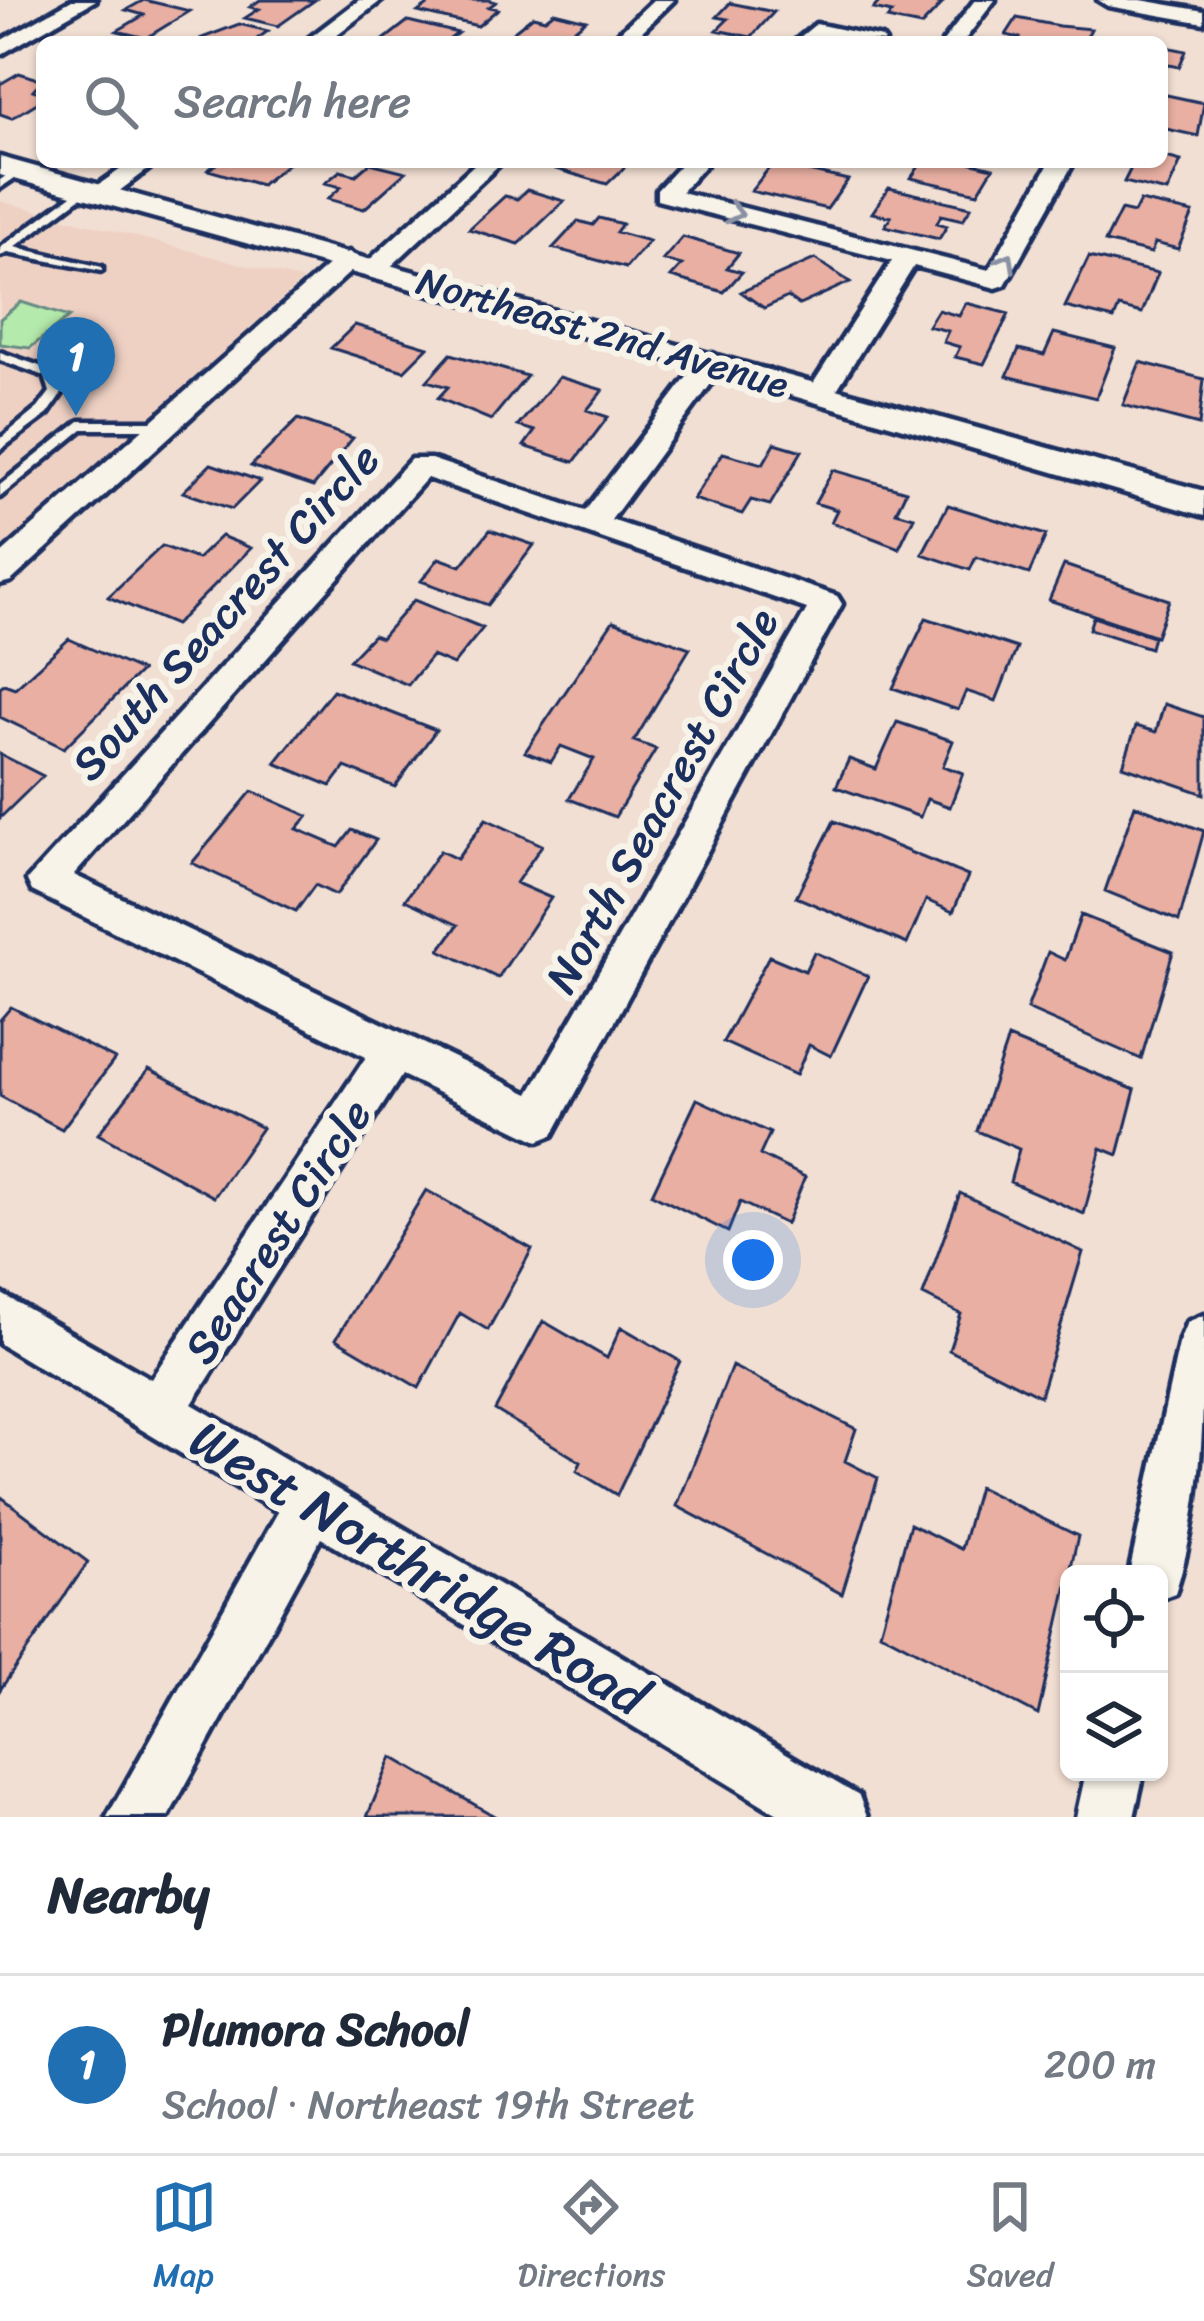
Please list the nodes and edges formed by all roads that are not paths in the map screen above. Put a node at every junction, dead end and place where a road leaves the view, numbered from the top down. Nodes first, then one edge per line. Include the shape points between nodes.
1 (86, 0) edge
2 (372, 0) edge
3 (664, 0) edge
4 (985, 0) edge
5 (1108, 0) edge
6 (1204, 17) edge
7 (322, 36) edge
8 (625, 36) edge
9 (810, 36) edge
10 (848, 36) edge
11 (958, 36) edge
12 (0, 49) edge
13 (135, 168) edge
14 (484, 168) edge
15 (690, 168) edge
16 (1059, 168) edge
17 (7, 174) edge
18 (94, 191) junction
19 (4, 251) edge
20 (907, 257) junction
21 (361, 264) junction
22 (98, 269) dead end
23 (0, 356) edge
24 (713, 362) junction
25 (821, 394) junction
26 (160, 425) junction
27 (0, 427) edge
28 (16, 433) junction
29 (0, 446) edge
30 (2, 488) edge
31 (1204, 504) edge
32 (592, 524) junction
33 (0, 573) edge
34 (394, 1050) junction
35 (0, 1316) edge
36 (1204, 1340) edge
37 (159, 1412) junction
38 (312, 1503) junction
39 (1158, 1565) edge
40 (1113, 1781) edge
41 (136, 1817) edge
42 (838, 1817) edge
43 (1106, 1817) edge

1 - 12 street
2 - 7 street
3 - 8 street
4 - 11 street
5 - 6 street
9 - 10 street via 816,29
13 - 18 street
14 - 21 street
15 -> 20 street via 665,195
20 -> 16 street via 996,280
17 - 18 street, Northeast 2nd Avenue
18 - 19 lane
18 - 21 street, Northeast 2nd Avenue
19 - 22 lane
20 - 25 street
21 - 24 street, Northeast 2nd Avenue
21 - 26 street
23 - 28 lane via 56,382 52,401
24 - 25 street, Northeast 2nd Avenue
24 - 32 street
25 - 31 street, Northeast 2nd Avenue
26 - 30 lane via 80,425
26 - 33 street
27 - 28 lane
28 - 29 lane
32 - 34 street, North Seacrest Circle via 826,604 538,1120
32 - 34 street, South Seacrest Circle via 421,466 46,880
34 - 37 street, Seacrest Circle
35 - 37 street, West Northridge Road
36 - 39 street
37 - 38 street, West Northridge Road
38 - 41 street
38 - 42 street, West Northridge Road
40 - 43 street

